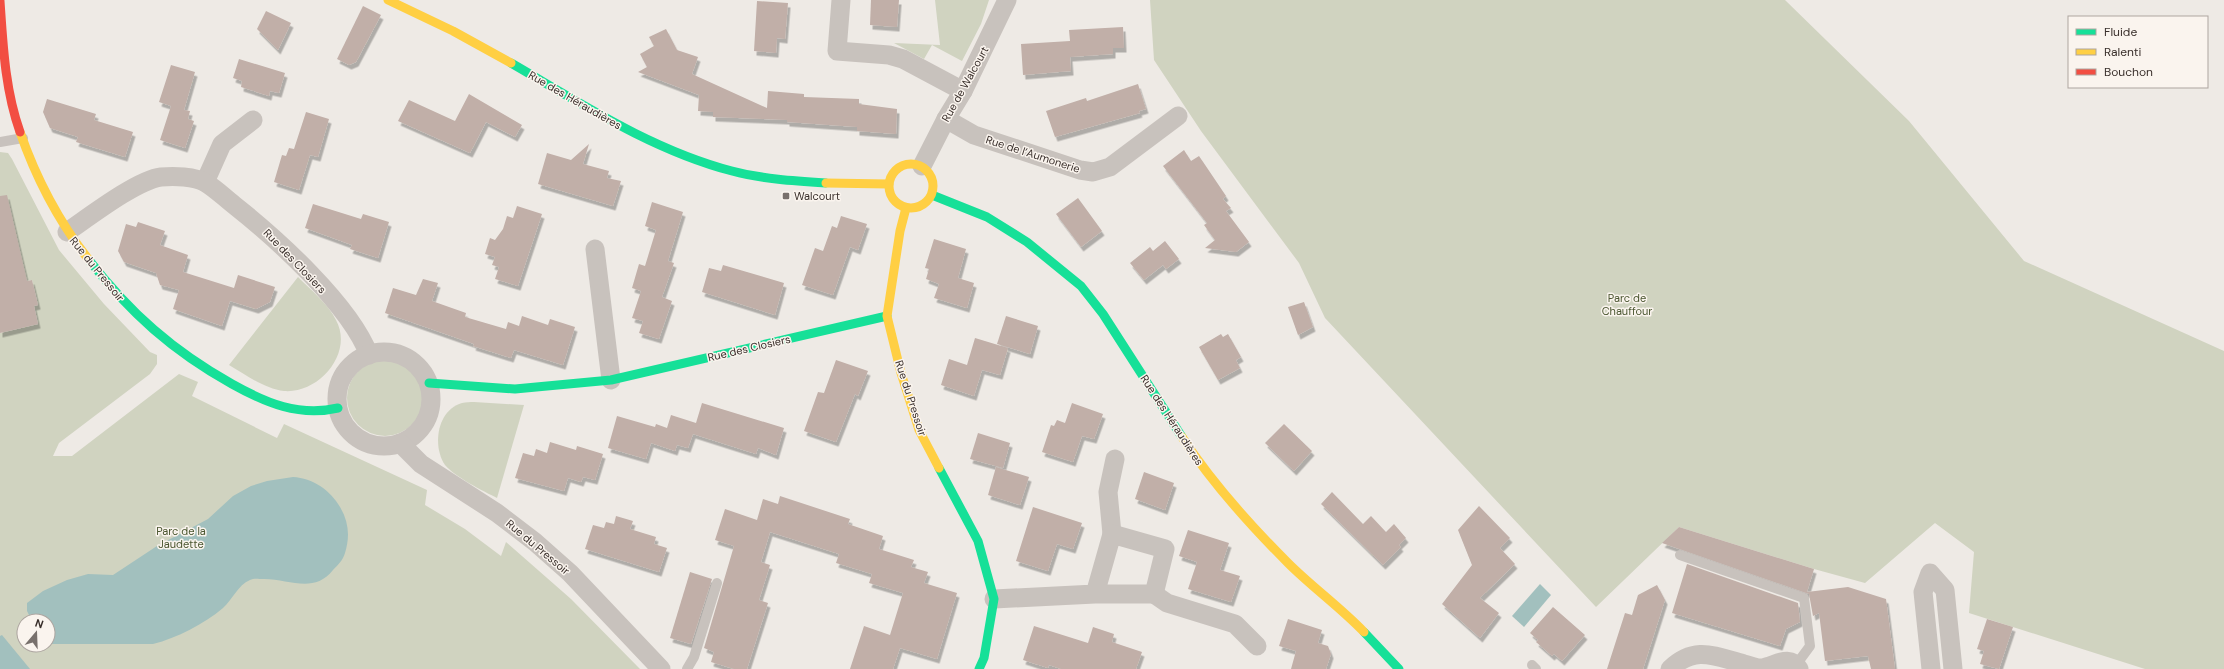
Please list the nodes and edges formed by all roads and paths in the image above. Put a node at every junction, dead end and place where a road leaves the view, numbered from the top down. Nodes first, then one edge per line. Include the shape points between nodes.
1 (388, 0) edge
2 (841, 0) edge
3 (1007, 0) edge
4 (0, 1) edge
5 (3, 66) edge
6 (963, 91) junction
7 (1178, 116) dead end
8 (946, 119) junction
9 (253, 120) dead end
10 (23, 138) junction
11 (0, 142) edge
12 (922, 166) junction
13 (205, 182) junction
14 (889, 184) junction
15 (932, 195) junction
16 (906, 208) junction
17 (67, 232) junction
18 (595, 249) dead end
19 (886, 316) junction
20 (369, 355) junction
21 (610, 380) junction
22 (429, 383) junction
23 (338, 408) junction
24 (400, 443) junction
25 (1114, 459) dead end
26 (1112, 534) junction
27 (1680, 555) dead end
28 (717, 583) dead end
29 (1095, 594) junction
30 (1154, 594) junction
31 (994, 599) junction
32 (1257, 646) dead end
33 (1798, 667) edge
34 (661, 669) edge
35 (687, 669) edge
36 (979, 669) edge
37 (1399, 669) edge
38 (1670, 669) edge
39 (1931, 669) edge
40 (1953, 669) edge

1 - 14 street, Rue des Héraudières via 490,51 600,117 663,147 743,173 826,184
2 - 6 street via 837,51 889,54
3 - 6 street, Rue de Walcourt
4 - 5 street, Rue du Pressoir
5 - 10 street, Rue du Pressoir
6 - 8 street, Rue de Walcourt
7 - 8 street, Rue de l’Aumonerie via 1110,167 1093,172 974,135
8 - 12 street, Rue de Walcourt
9 - 13 street via 222,144
10 - 11 lane
10 - 17 street, Rue du Pressoir via 35,171
12 - 14 street via 902,165 893,173
12 - 15 street via 933,178
13 - 17 street, Rue des Closiers via 160,177 138,186
13 - 20 street, Rue des Closiers via 267,231 313,278 357,331
14 - 16 street via 894,200
15 - 16 street via 923,205
15 - 37 street, Rue des Héraudières via 992,220 1027,242 1080,286 1103,314 1201,466 1231,503 1288,563 1351,619
16 - 19 street, Rue du Pressoir
17 - 23 street, Rue du Pressoir via 115,293 161,338 186,356 234,385 277,406 315,412
18 - 21 street
19 - 21 street, Rue des Closiers
19 - 31 street, Rue du Pressoir via 919,430 978,541
20 - 22 street via 383,352 405,357 422,370
20 - 23 street via 356,362 346,373 339,386
21 - 22 street, Rue des Closiers via 515,389
22 - 24 street via 431,398 427,420 418,432
23 - 24 street via 343,421 358,438 378,445
24 - 34 street, Rue du Pressoir via 421,464 497,513 535,542 570,573
25 - 26 street via 1108,492
26 - 29 street
26 - 30 street via 1166,549
27 - 33 lane via 1804,598 1810,646
28 - 35 lane via 694,656
29 - 30 street
29 - 31 street
30 - 32 street via 1167,603 1235,624
31 - 36 street, Rue du Pressoir via 984,658
33 - 38 street via 1786,661 1760,668 1705,654 1686,656
39 - 40 street via 1923,592 1930,573 1945,590

